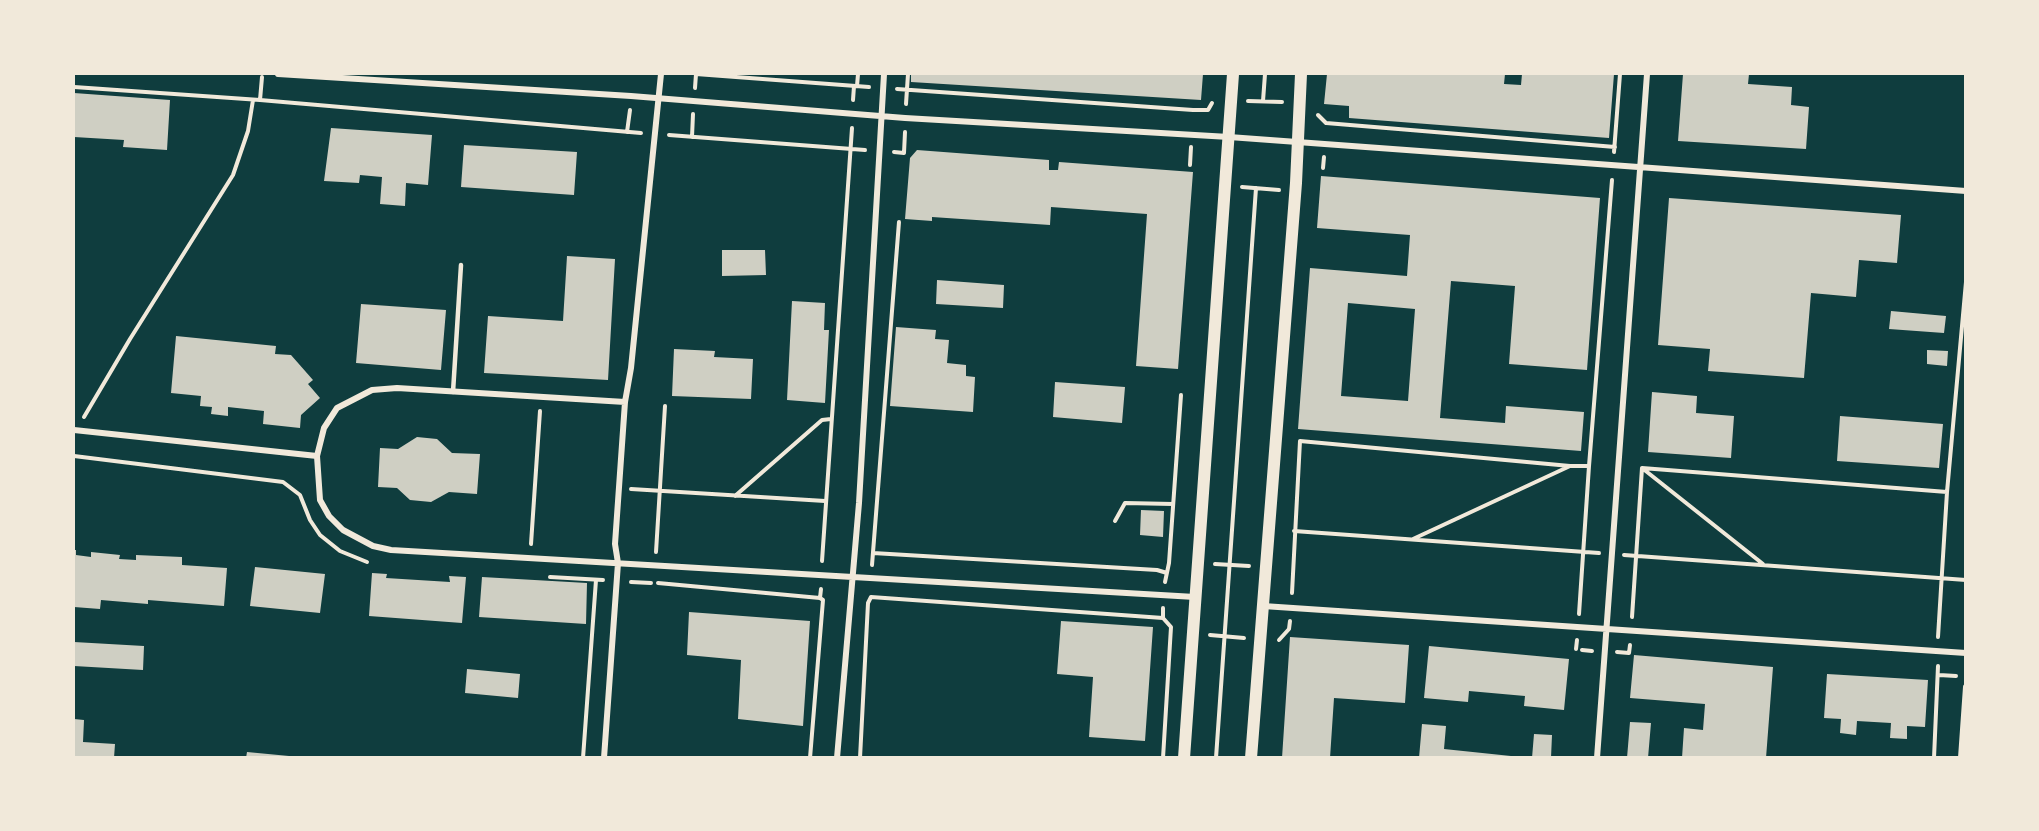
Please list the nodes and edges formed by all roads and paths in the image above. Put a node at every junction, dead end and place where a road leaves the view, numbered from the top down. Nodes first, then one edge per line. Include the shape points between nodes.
1 (262, 74) edge
2 (278, 74) edge
3 (661, 74) edge
4 (696, 74) edge
5 (858, 74) edge
6 (884, 74) edge
7 (1233, 74) edge
8 (1265, 74) edge
9 (1301, 74) edge
10 (1620, 74) edge
11 (1647, 74) edge
12 (857, 86) junction
13 (74, 87) edge
14 (883, 88) junction
15 (659, 98) junction
16 (260, 99) junction
17 (253, 100) junction
18 (1231, 100) junction
19 (1263, 101) junction
20 (1300, 103) junction
21 (881, 116) junction
22 (630, 117) dead end
23 (1326, 123) dead end
24 (627, 132) junction
25 (655, 134) junction
26 (851, 137) dead end
27 (1229, 137) junction
28 (1298, 142) junction
29 (1615, 147) junction
30 (850, 148) junction
31 (879, 151) junction
32 (904, 153) dead end
33 (1613, 166) junction
34 (1640, 168) junction
35 (1237, 187) dead end
36 (1256, 188) junction
37 (1272, 189) dead end
38 (1965, 191) edge
39 (899, 222) dead end
40 (461, 265) dead end
41 (1965, 282) edge
42 (453, 392) junction
43 (1180, 395) dead end
44 (542, 397) junction
45 (625, 402) junction
46 (665, 406) dead end
47 (83, 419) dead end
48 (831, 419) junction
49 (74, 430) edge
50 (78, 449) dead end
51 (75, 456) edge
52 (317, 456) junction
53 (1570, 466) junction
54 (1589, 466) junction
55 (1642, 468) junction
56 (292, 487) dead end
57 (619, 488) junction
58 (661, 490) junction
59 (1947, 492) junction
60 (735, 496) junction
61 (825, 501) junction
62 (1173, 504) junction
63 (1115, 521) dead end
64 (1294, 531) junction
65 (1413, 539) junction
66 (657, 548) dead end
67 (1583, 552) junction
68 (1601, 553) dead end
69 (1625, 555) dead end
70 (1637, 556) junction
71 (530, 558) junction
72 (823, 558) dead end
73 (618, 564) junction
74 (1213, 564) dead end
75 (1229, 565) junction
76 (1244, 566) dead end
77 (1765, 566) junction
78 (1167, 573) junction
79 (852, 576) junction
80 (1942, 578) junction
81 (596, 580) dead end
82 (1965, 580) edge
83 (637, 582) dead end
84 (1292, 591) dead end
85 (1164, 597) junction
86 (1196, 597) junction
87 (1263, 606) junction
88 (1579, 614) dead end
89 (1632, 616) dead end
90 (1163, 618) junction
91 (1606, 629) junction
92 (1171, 632) junction
93 (1193, 634) junction
94 (1224, 636) junction
95 (1260, 640) junction
96 (1278, 641) dead end
97 (1965, 653) edge
98 (1939, 675) dead end
99 (1965, 676) edge
100 (1965, 687) edge
101 (583, 758) edge
102 (604, 758) edge
103 (810, 758) edge
104 (837, 758) edge
105 (860, 758) edge
106 (1163, 758) edge
107 (1184, 758) edge
108 (1216, 758) edge
109 (1251, 758) edge
110 (1597, 758) edge
111 (1961, 758) edge

1 - 16 path
2 - 15 street
3 - 15 street
4 - 12 path
5 - 12 path
6 - 14 street
7 - 18 main road
8 - 19 path
9 - 20 main road
10 - 29 path
11 - 34 street
12 - 14 path
13 - 17 path
14 - 18 path via 1193,110 1208,110 1214,99
14 - 21 street
15 - 21 street
15 - 25 street
16 - 17 path
16 - 24 path
17 - 47 path via 248,131 233,175
18 - 19 path
18 - 27 main road
19 - 20 path
20 - 28 main road
21 - 27 street
21 - 31 street
22 - 24 path
23 - 29 path
24 - 25 path
25 - 30 path
25 - 45 street via 632,368
26 - 30 path
27 - 28 street
27 - 86 main road
28 - 33 street
28 - 87 main road
29 - 33 path
30 - 31 path
30 - 48 path
31 - 32 path
31 - 79 street
33 - 34 street
33 - 54 path
34 - 38 street
34 - 91 street
35 - 36 path
36 - 37 path
36 - 75 path
39 - 78 path via 873,555
40 - 42 lane
41 - 59 path
42 - 44 street
42 - 52 street via 397,388 372,390 354,397 337,408 324,428
43 - 62 path
44 - 45 street
44 - 71 path
45 - 57 street
46 - 58 path
48 - 60 path via 822,420
48 - 61 path
49 - 52 street
50 - 51 path
51 - 56 path via 283,482
52 - 71 street via 320,500 329,516 356,538 391,550
53 - 54 path
53 - 64 path via 1300,441
53 - 65 path
54 - 67 path
55 - 59 path
55 - 70 path
55 - 77 path
57 - 58 path
57 - 73 street via 615,544
58 - 60 path
58 - 66 path
59 - 80 path
60 - 61 path
61 - 72 path
62 - 63 path via 1125,503
62 - 78 path
64 - 65 path
64 - 84 path
65 - 67 path
67 - 68 path
67 - 88 path
69 - 70 path
70 - 77 path
70 - 89 path
71 - 73 street
73 - 79 street
73 - 102 street
74 - 75 path
75 - 76 path
75 - 94 path
77 - 80 path
78 - 85 path
79 - 85 street
79 - 104 street
80 - 82 path
81 - 101 path
83 - 103 path via 823,600
85 - 86 street
85 - 90 path
86 - 93 main road
87 - 91 street
87 - 95 main road
90 - 92 path
90 - 105 path via 871,597 867,603
91 - 97 street
91 - 110 street
92 - 93 path
92 - 106 path
93 - 94 path
93 - 107 main road
94 - 95 path
94 - 108 path
95 - 96 path
95 - 109 main road
98 - 99 path
100 - 111 street

